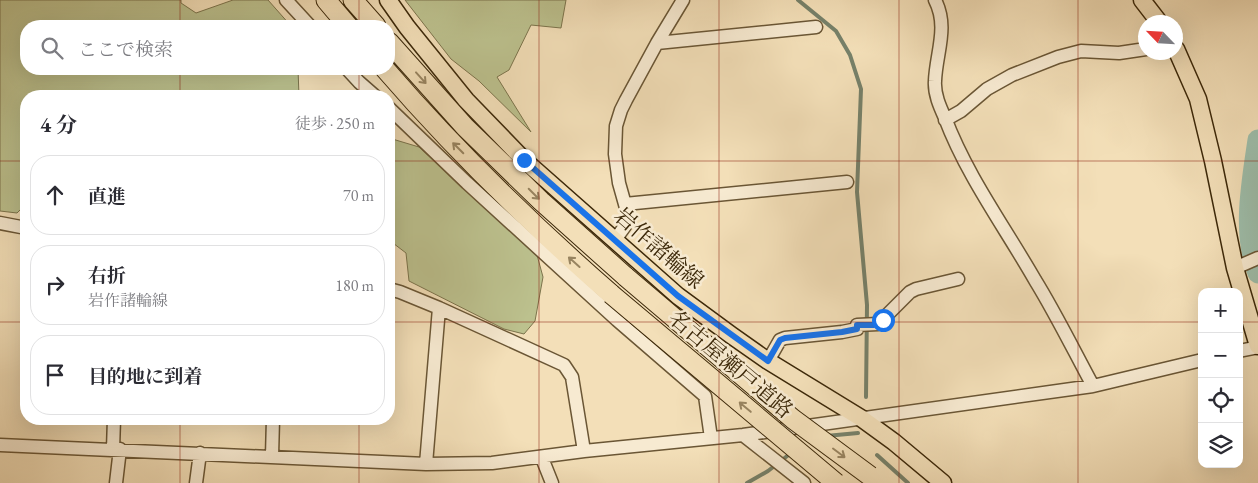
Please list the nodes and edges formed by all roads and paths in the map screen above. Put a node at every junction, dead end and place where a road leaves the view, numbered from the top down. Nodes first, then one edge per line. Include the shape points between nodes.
1 (286, 0) edge
2 (326, 0) edge
3 (353, 0) edge
4 (388, 0) edge
5 (683, 0) edge
6 (936, 0) edge
7 (1142, 0) edge
8 (1154, 15) edge
9 (304, 20) edge
10 (343, 20) edge
11 (371, 20) edge
12 (816, 27) dead end
13 (657, 43) junction
14 (395, 49) edge
15 (1138, 50) edge
16 (1181, 60) edge
17 (353, 75) edge
18 (390, 75) edge
19 (368, 90) edge
20 (395, 114) edge
21 (945, 120) junction
22 (847, 182) dead end
23 (625, 204) junction
24 (0, 223) edge
25 (20, 227) edge
26 (614, 240) junction
27 (1247, 262) edge
28 (958, 279) dead end
29 (395, 291) edge
30 (439, 308) junction
31 (1258, 346) edge
32 (1243, 350) edge
33 (768, 361) junction
34 (1198, 361) edge
35 (1093, 386) junction
36 (861, 418) junction
37 (114, 425) edge
38 (274, 425) edge
39 (744, 434) junction
40 (711, 438) junction
41 (0, 444) edge
42 (116, 449) junction
43 (584, 451) junction
44 (200, 454) junction
45 (272, 456) junction
46 (542, 458) junction
47 (426, 464) junction
48 (874, 479) edge
49 (116, 483) edge
50 (196, 483) edge
51 (552, 483) edge
52 (804, 483) edge
53 (836, 483) edge
54 (943, 483) edge

1 - 9 street
2 - 10 highway
3 - 11 highway
4 - 26 main road, 岩作諸輪線 via 466,100 524,160
5 - 13 street
6 - 21 street via 942,27 935,83
7 - 8 main road
12 - 13 street
13 - 23 street via 621,110 616,126 615,154
14 -> 48 highway, 名古屋瀬戸道路, bridge via 465,127 541,201 793,419
15 - 21 street via 1119,54 1081,51 1058,57 1012,75
16 - 27 main road via 1198,99 1213,161
17 - 19 street
53 -> 18 highway, 名古屋瀬戸道路, bridge via 567,255 451,141
20 - 40 street via 616,320 705,396
21 - 35 street via 968,170 1036,281
22 - 23 street
23 - 26 street via 627,220
24 - 25 street
26 - 33 main road, 岩作諸輪線 via 678,296
27 - 31 main road
28 - 33 street via 910,292 874,325 857,325 857,329 842,332 780,340
29 - 30 street
30 - 43 street via 564,365 572,377
30 - 47 street
31 - 32 street
33 - 36 main road, 岩作諸輪線
34 - 35 street
35 - 36 street
36 - 39 street
36 - 54 main road, 岩作諸輪線
37 - 42 street
38 - 45 street
39 - 40 street
39 - 52 street
40 - 43 street
41 - 42 street
42 - 44 street
42 - 49 street
43 - 46 street
44 - 45 street
44 - 50 street
45 - 47 street
46 - 47 street
46 - 51 street

